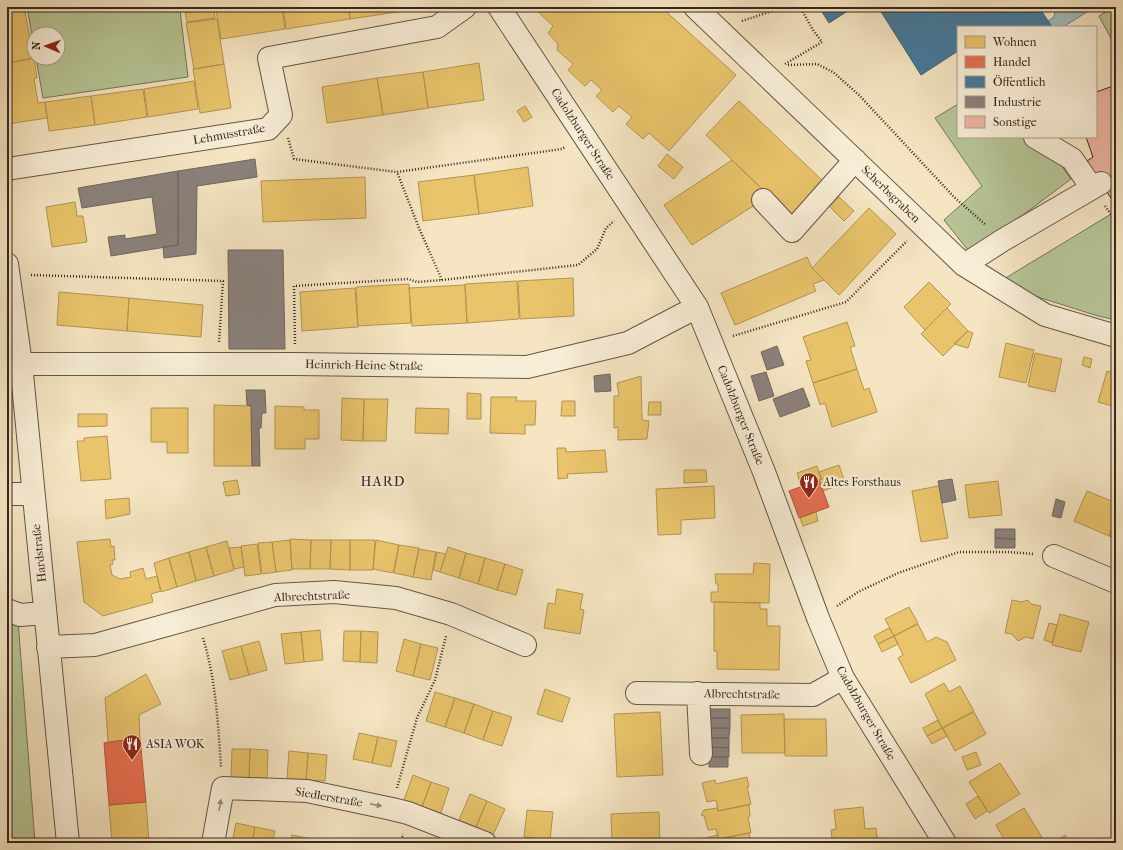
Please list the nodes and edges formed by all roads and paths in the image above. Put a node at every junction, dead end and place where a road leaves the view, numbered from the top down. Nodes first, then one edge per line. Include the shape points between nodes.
1 (465, 7) edge
2 (499, 7) edge
3 (695, 7) edge
4 (784, 7) edge
5 (800, 7) edge
6 (735, 23) dead end
7 (281, 115) junction
8 (583, 133) junction
9 (1037, 138) edge
10 (855, 160) junction
11 (7, 169) edge
12 (397, 172) junction
13 (763, 200) dead end
14 (630, 206) junction
15 (923, 226) junction
16 (1003, 240) junction
17 (964, 265) junction
18 (8, 269) edge
19 (442, 280) junction
20 (697, 308) junction
21 (1116, 336) edge
22 (711, 343) junction
23 (16, 357) edge
24 (218, 364) junction
25 (296, 364) junction
26 (7, 494) edge
27 (33, 494) junction
28 (1054, 556) joint
29 (1116, 582) edge
30 (7, 610) edge
31 (45, 613) junction
32 (452, 614) junction
33 (196, 616) junction
34 (818, 618) junction
35 (525, 645) dead end
36 (48, 647) junction
37 (843, 678) junction
38 (637, 693) dead end
39 (698, 693) junction
40 (701, 754) dead end
41 (223, 788) junction
42 (392, 809) junction
43 (68, 843) edge
44 (213, 843) edge
45 (485, 843) edge
46 (945, 843) edge

1 - 7 street via 437,27 269,58
2 - 8 street, Cadolzburger Straße
3 - 10 street, Scherbsgraben
4 - 6 path
5 - 16 path via 822,42 783,65 817,64 833,72 859,95 954,197
7 - 11 street, Lehmusstraße via 268,129
7 - 12 path via 294,159
8 - 12 path via 562,149
8 - 14 street, Cadolzburger Straße
9 - 16 street via 1072,159 1097,185
10 - 13 street via 792,231
10 - 15 street, Scherbsgraben
12 - 19 path via 418,228
14 - 19 path via 606,228 598,249 578,265
14 - 20 street, Cadolzburger Straße
15 - 17 street, Scherbsgraben
15 - 22 path via 846,302
16 - 17 street
17 - 21 street, Scherbsgraben via 1045,315
18 - 23 street, Hardstraße
18 - 24 path via 223,281
19 - 25 path via 417,282 408,279 294,286
20 - 22 street, Cadolzburger Straße
20 - 25 street, Heinrich-Heine-Straße via 628,343 526,367
22 - 34 street, Cadolzburger Straße via 764,472
23 - 24 street, Heinrich-Heine-Straße
23 - 27 street, Hardstraße
24 - 25 street, Heinrich-Heine-Straße
26 - 27 street
27 - 31 street, Hardstraße
28 - 29 street
28 - 34 path via 1009,552 958,552 898,573 858,592
30 - 31 street via 20,615
31 - 36 street, Hardstraße
32 - 33 street, Albrechtstraße via 396,598 334,592 275,595
32 - 35 street, Albrechtstraße
32 - 42 path via 435,680 417,718
33 - 36 street, Albrechtstraße via 94,645
33 - 41 path via 207,652 216,704
34 - 37 street, Cadolzburger Straße
36 - 43 street, Hardstraße
37 - 39 street, Albrechtstraße via 813,695
37 - 46 street, Cadolzburger Straße
38 - 39 street, Albrechtstraße
39 - 40 street
41 -> 42 street, Siedlerstraße via 307,791
44 -> 41 street
42 - 45 street, Siedlerstraße

